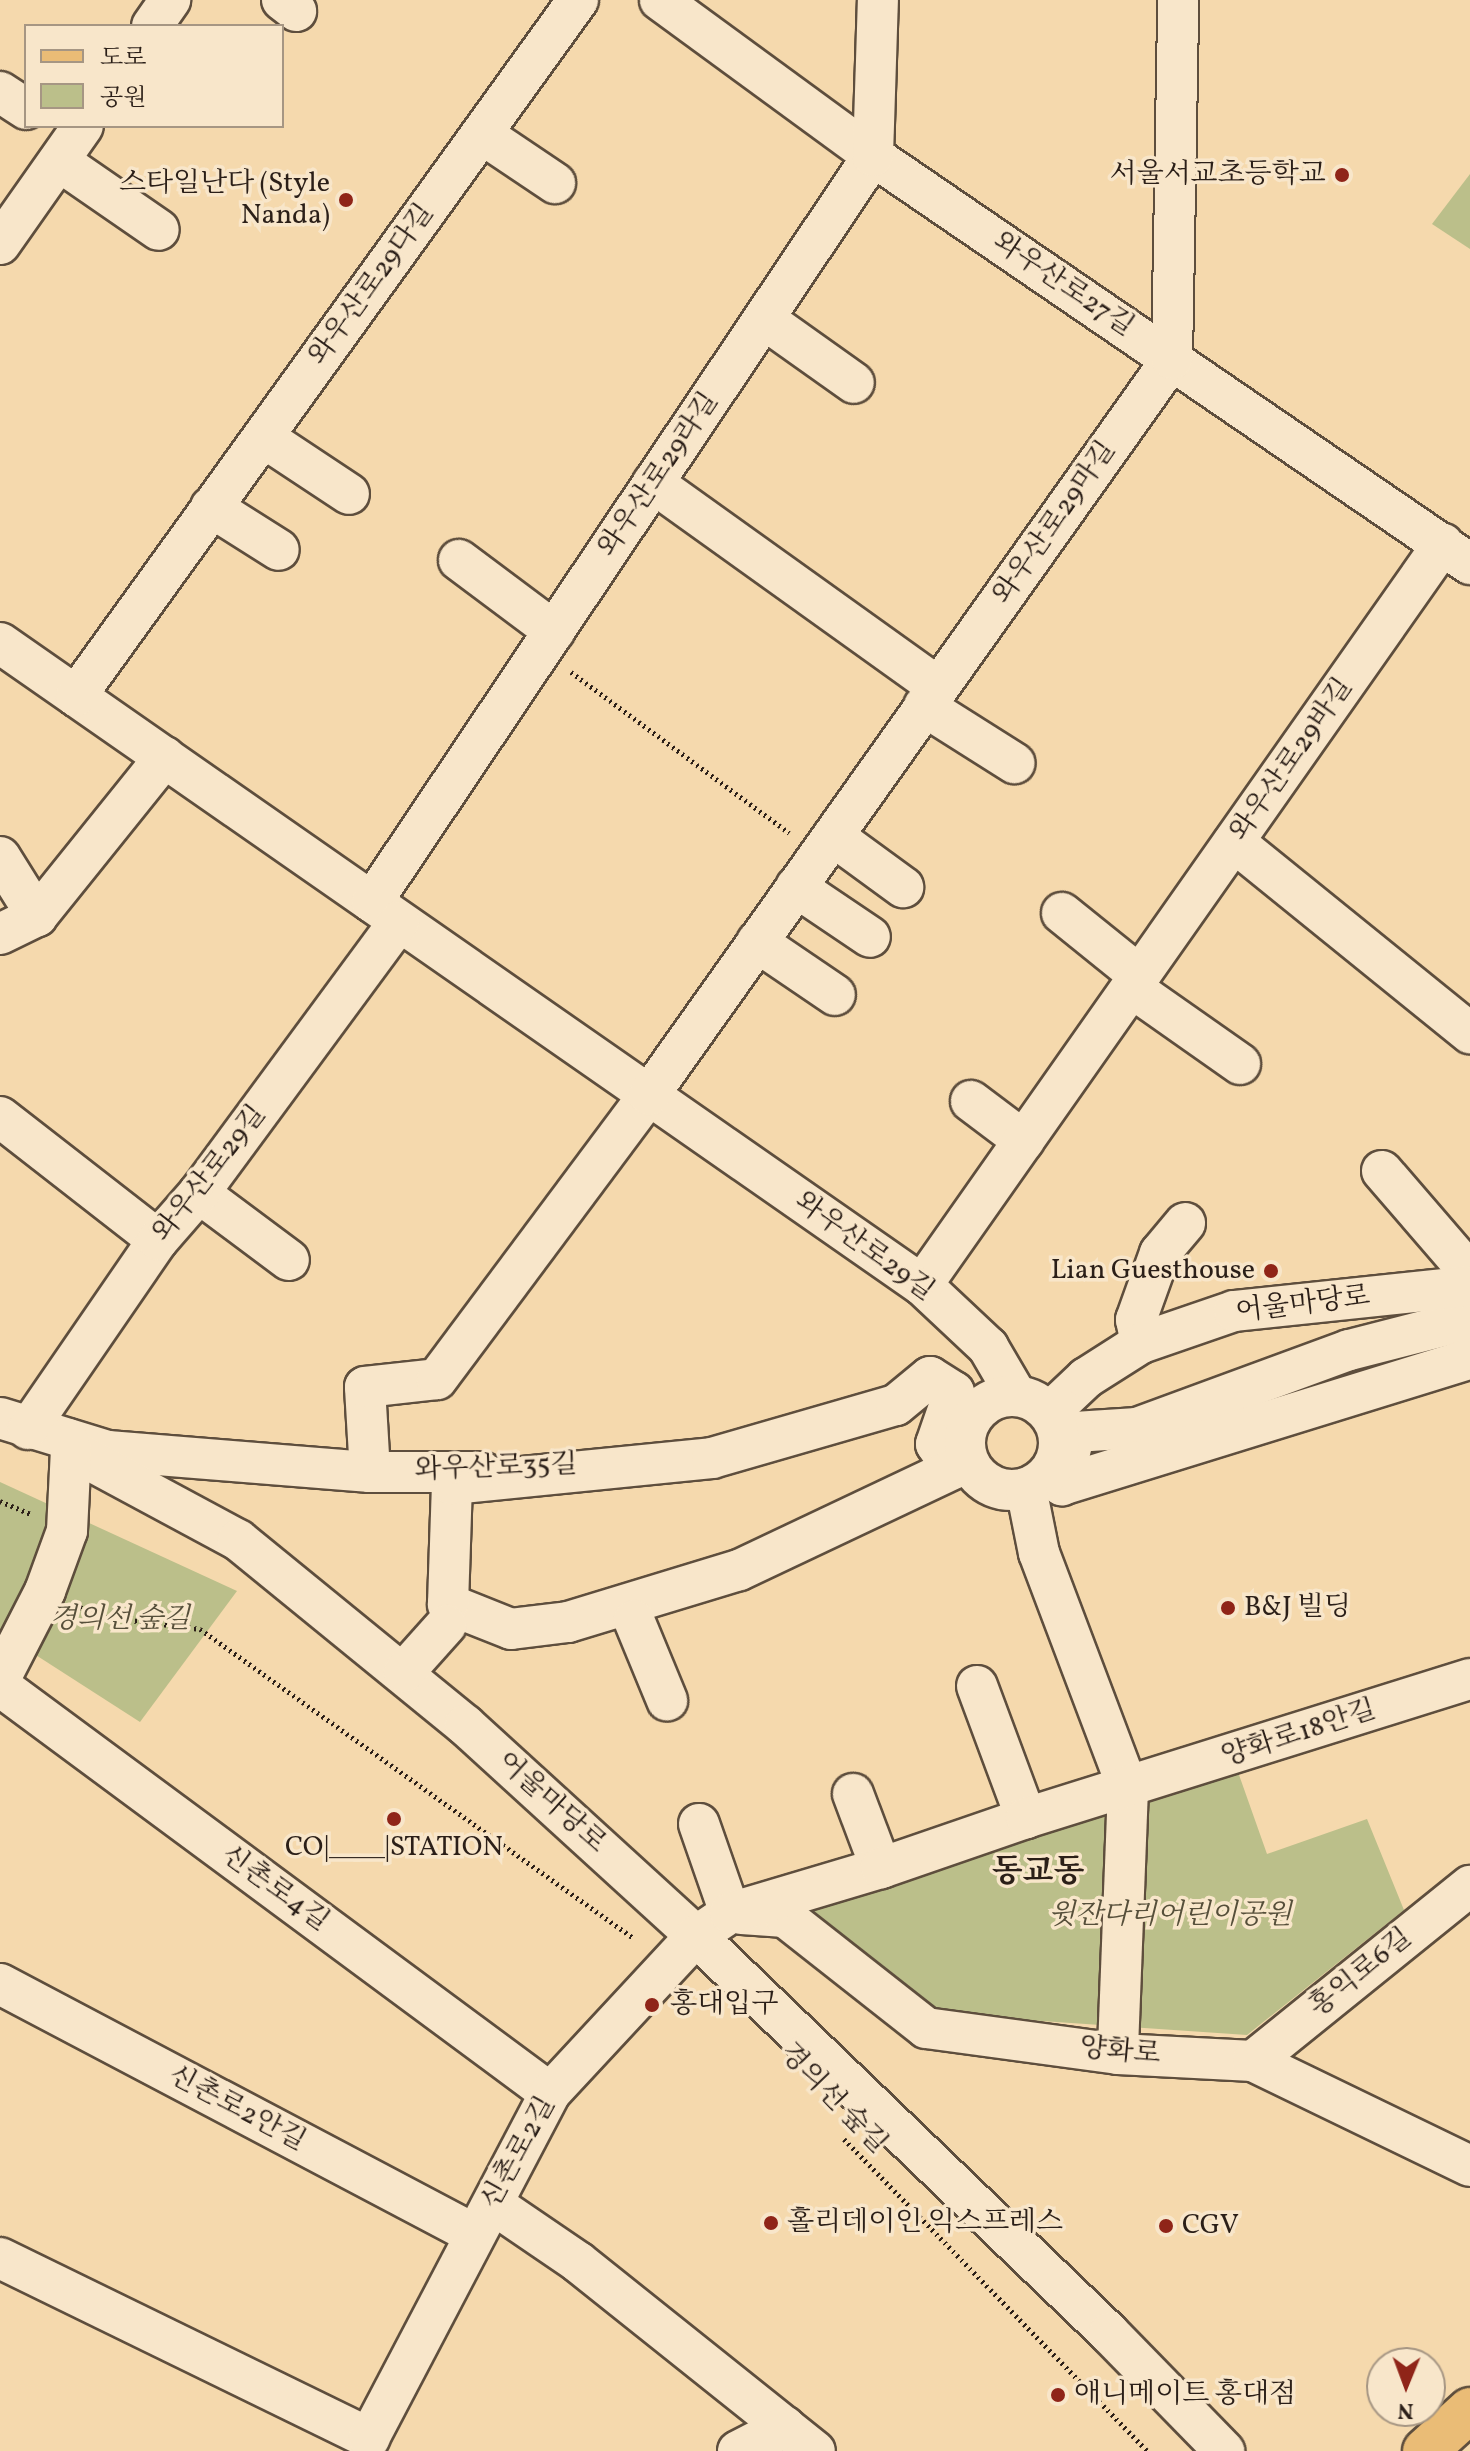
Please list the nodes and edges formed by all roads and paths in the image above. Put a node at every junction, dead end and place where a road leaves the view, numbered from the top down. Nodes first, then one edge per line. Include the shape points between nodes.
1 (170, 0) edge
2 (578, 0) edge
3 (660, 0) edge
4 (878, 0) edge
5 (1178, 0) edge
6 (153, 24) edge
7 (0, 92) edge
8 (24, 108) edge
9 (482, 134) junction
10 (66, 140) edge
11 (873, 156) junction
12 (555, 183) dead end
13 (159, 230) dead end
14 (0, 244) edge
15 (764, 319) junction
16 (1172, 359) junction
17 (854, 383) dead end
18 (263, 437) junction
19 (653, 483) junction
20 (349, 494) dead end
21 (211, 507) junction
22 (279, 550) dead end
23 (1456, 554) edge
24 (459, 560) dead end
25 (548, 640) junction
26 (0, 643) edge
27 (76, 696) junction
28 (931, 697) junction
29 (165, 757) junction
30 (1014, 763) dead end
31 (1234, 842) junction
32 (0, 857) edge
33 (816, 859) junction
34 (903, 887) dead end
35 (385, 912) junction
36 (1062, 913) dead end
37 (37, 916) junction
38 (0, 934) edge
39 (870, 937) dead end
40 (757, 942) junction
41 (1136, 982) junction
42 (835, 995) dead end
43 (1470, 1033) edge
44 (1240, 1064) dead end
45 (649, 1095) junction
46 (971, 1101) dead end
47 (0, 1117) edge
48 (1024, 1141) junction
49 (1382, 1171) dead end
50 (199, 1193) junction
51 (1185, 1223) dead end
52 (158, 1240) junction
53 (289, 1260) dead end
54 (1470, 1273) edge
55 (922, 1285) junction
56 (1470, 1286) edge
57 (1470, 1319) edge
58 (964, 1325) junction
59 (1141, 1343) junction
60 (1470, 1359) edge
61 (1032, 1404) junction
62 (14, 1423) edge
63 (69, 1445) junction
64 (435, 1471) junction
65 (370, 1472) junction
66 (976, 1474) junction
67 (1026, 1488) junction
68 (45, 1591) junction
69 (447, 1615) junction
70 (634, 1620) junction
71 (404, 1672) junction
72 (0, 1679) edge
73 (1470, 1679) edge
74 (0, 1686) edge
75 (977, 1686) dead end
76 (667, 1700) dead end
77 (1128, 1788) junction
78 (853, 1794) dead end
79 (1026, 1818) junction
80 (699, 1824) dead end
81 (881, 1868) junction
82 (1470, 1886) edge
83 (730, 1913) junction
84 (684, 1950) junction
85 (0, 1984) edge
86 (1118, 2054) junction
87 (1253, 2061) junction
88 (550, 2093) junction
89 (840, 2135) dead end
90 (1470, 2166) edge
91 (483, 2219) junction
92 (0, 2258) edge
93 (1470, 2410) edge
94 (800, 2439) edge
95 (378, 2447) edge
96 (738, 2451) edge
97 (1147, 2451) edge
98 (1224, 2451) edge
99 (1425, 2451) edge

1 - 6 street
2 - 9 street, 와우산로29다길
3 - 11 street, 와우산로27길
4 - 11 street
5 - 16 street
7 - 8 street
9 - 12 street
9 - 18 street, 와우산로29다길
10 - 13 street
10 - 14 street
11 - 15 street, 와우산로29라길
11 - 16 street, 와우산로27길
15 - 17 street
15 - 19 street, 와우산로29라길
16 - 23 street, 와우산로27길
16 - 28 street, 와우산로29마길
18 - 20 street
18 - 21 street, 와우산로29다길
19 - 25 street, 와우산로29라길
19 - 28 street
21 - 22 street
21 - 27 street, 와우산로29다길
23 - 31 street, 와우산로29바길
24 - 25 street
25 - 33 path
25 - 35 street, 와우산로29라길
26 - 27 street, 와우산로29길
27 - 29 street, 와우산로29길
28 - 30 street
28 - 33 street, 와우산로29마길
29 - 35 street, 와우산로29길
29 - 37 street
31 - 41 street, 와우산로29바길
31 - 43 street
32 - 37 street
33 - 34 street
33 - 39 street
33 - 40 street, 와우산로29마길
35 - 45 street, 와우산로29길
35 - 50 street, 와우산로29길
36 - 41 street
37 - 38 street
40 - 42 street
40 - 45 street, 와우산로29마길
41 - 44 street
41 - 48 street, 와우산로29바길
45 - 55 street, 와우산로29길
45 - 65 street via 437,1379 365,1387
46 - 48 street
47 - 52 street
48 - 55 street, 와우산로29바길
49 - 54 street
50 - 52 street, 와우산로29길
50 - 53 street
51 - 59 street via 1160,1253 1136,1320
52 - 62 street, 와우산로29길
55 - 58 street, 와우산로29길
56 - 59 street, 어울마당로 via 1234,1311
57 - 60 street via 1349,1350 1137,1428 1075,1432 1062,1485
58 - 61 street, 와우산로29길
58 - 64 street, 와우산로35길 via 924,1357 832,1412 709,1451 527,1473
59 - 61 street, 어울마당로
61 - 66 street via 990,1400 970,1419 964,1447
61 - 67 street via 1060,1441 1051,1470
62 - 63 street, 와우산로35길
63 - 65 street, 와우산로35길
63 - 68 street via 67,1531
63 - 71 street via 238,1540
64 - 65 street, 와우산로35길
64 - 69 street via 437,1617
66 - 67 street via 1002,1489
66 - 70 street via 779,1571
67 - 77 street via 1039,1553
68 - 72 street
68 - 84 path via 99,1616 200,1629
69 - 69 street via 452,1484 712,1458 896,1405 930,1377 954,1392 936,1444 953,1469 739,1570 568,1622 511,1629
69 - 70 street via 459,1638 490,1649 565,1648
69 - 71 street
70 - 76 street
71 - 84 street, 어울마당로
73 - 77 street, 양화로18안길
74 - 88 street, 신촌로4길
75 - 79 street
77 - 79 street, 양화로18안길
77 - 86 street
78 - 81 street
79 - 81 street, 양화로18안길
80 - 83 street
81 - 83 street, 양화로18안길
82 - 87 street, 홍익로6길
83 - 84 street, 신촌로2길
83 - 86 street, 양화로 via 785,1917 926,2028
84 - 88 street, 신촌로2길
84 - 98 street via 1109,2333
85 - 91 street, 신촌로2안길
86 - 87 street, 양화로
87 - 90 street, 양화로
88 - 91 street, 신촌로2길
89 - 97 path, 경의선 숲길
91 - 94 street, 신촌로2안길 via 578,2262
91 - 95 street, 신촌로2길
92 - 95 street, 신촌로2길
93 - 99 main road
94 - 96 street

